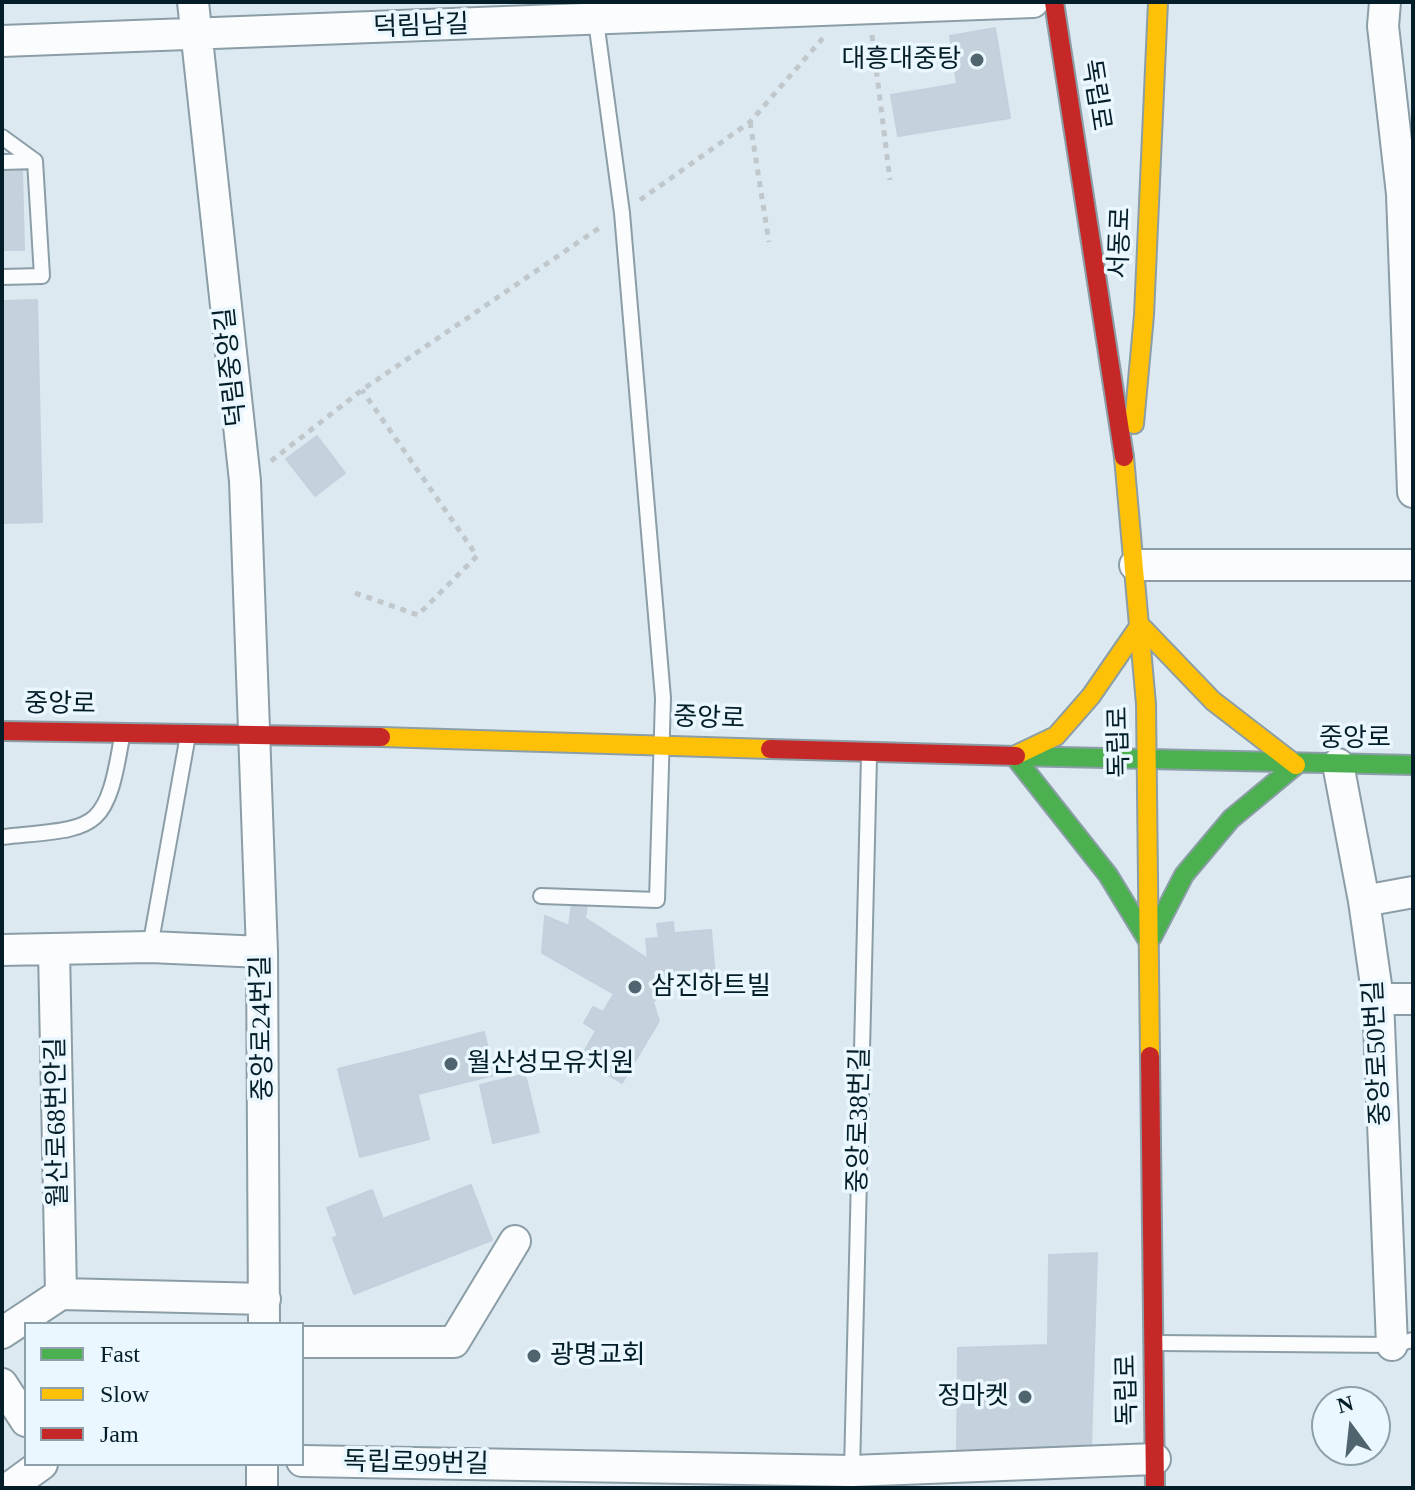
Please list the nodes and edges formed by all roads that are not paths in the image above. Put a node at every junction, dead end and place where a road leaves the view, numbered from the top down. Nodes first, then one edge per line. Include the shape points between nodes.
1 (193, 2) edge
2 (1033, 2) edge
3 (1054, 2) edge
4 (1158, 2) edge
5 (1385, 2) edge
6 (781, 6) edge
7 (596, 21) junction
8 (196, 36) junction
9 (2, 41) edge
10 (2, 137) edge
11 (35, 161) junction
12 (2, 162) edge
13 (2, 277) edge
14 (1128, 485) junction
15 (1413, 492) edge
16 (1135, 565) junction
17 (1413, 565) edge
18 (1140, 625) junction
19 (2, 731) edge
20 (123, 732) junction
21 (189, 732) junction
22 (252, 733) junction
23 (663, 743) junction
24 (869, 751) junction
25 (1014, 756) junction
26 (1147, 763) junction
27 (1338, 764) junction
28 (1296, 765) junction
29 (1413, 765) edge
30 (2, 837) edge
31 (1413, 892) edge
32 (541, 896) dead end
33 (1364, 901) junction
34 (1149, 944) junction
35 (150, 947) junction
36 (2, 950) edge
37 (54, 950) junction
38 (262, 952) junction
39 (1378, 999) junction
40 (1413, 999) edge
41 (515, 1241) dead end
42 (61, 1294) junction
43 (264, 1311) edge
44 (2, 1333) edge
45 (304, 1342) edge
46 (1402, 1342) edge
47 (1153, 1343) junction
48 (2, 1384) edge
49 (24, 1418) edge
50 (304, 1461) edge
51 (39, 1466) edge
52 (262, 1466) edge
53 (1155, 1474) edge
54 (671, 1479) edge
55 (852, 1480) edge
56 (9, 1488) edge
57 (262, 1488) edge

1 - 8 street, 덕림중앙길
2 - 6 street, 덕림남길
3 - 14 main road, 독립로
4 - 14 main road, 서동로 via 1144,315
5 - 15 street via 1406,256
6 - 7 street, 덕림남길
7 - 8 street, 덕림남길
7 - 23 lane via 622,213
8 - 9 street, 덕림남길
8 - 22 street, 덕림중앙길 via 245,481
10 - 11 lane
11 - 12 lane
11 - 13 lane via 42,276
14 - 16 main road, 독립로
16 - 17 street
16 - 18 main road, 독립로
18 - 25 main road via 1056,736
18 - 26 main road, 독립로
18 - 28 main road via 1192,684 1254,739
19 - 20 main road, 중앙로
20 - 21 main road, 중앙로
20 - 30 lane via 115,784 104,810 81,828
21 - 22 main road, 중앙로
21 - 35 lane
22 - 23 main road, 중앙로
22 - 38 street, 중앙로24번길
23 - 24 main road, 중앙로
23 - 32 lane via 657,900
24 - 25 main road, 중앙로
24 - 55 lane, 중앙로38번길
25 - 26 main road, 중앙로
25 - 34 main road via 1108,875
26 - 28 main road, 중앙로
26 - 34 main road, 독립로
27 - 28 main road, 중앙로
27 - 29 main road, 중앙로
27 - 33 street, 중앙로50번길
28 - 34 main road via 1231,819 1184,875
31 - 33 street
33 - 39 street, 중앙로50번길
34 - 47 main road, 독립로
35 - 37 street
35 - 38 street
36 - 37 street
37 - 42 street, 월산로68번안길
38 - 43 street, 중앙로24번길
39 - 40 street
39 - 46 street, 중앙로50번길
41 - 45 street via 454,1342
42 - 43 street
42 - 44 street
46 - 47 lane
47 - 53 main road, 독립로
48 - 49 street
50 - 54 street, 독립로99번길
51 - 56 street
52 - 57 street
53 - 55 street, 독립로99번길
54 - 55 street, 독립로99번길

